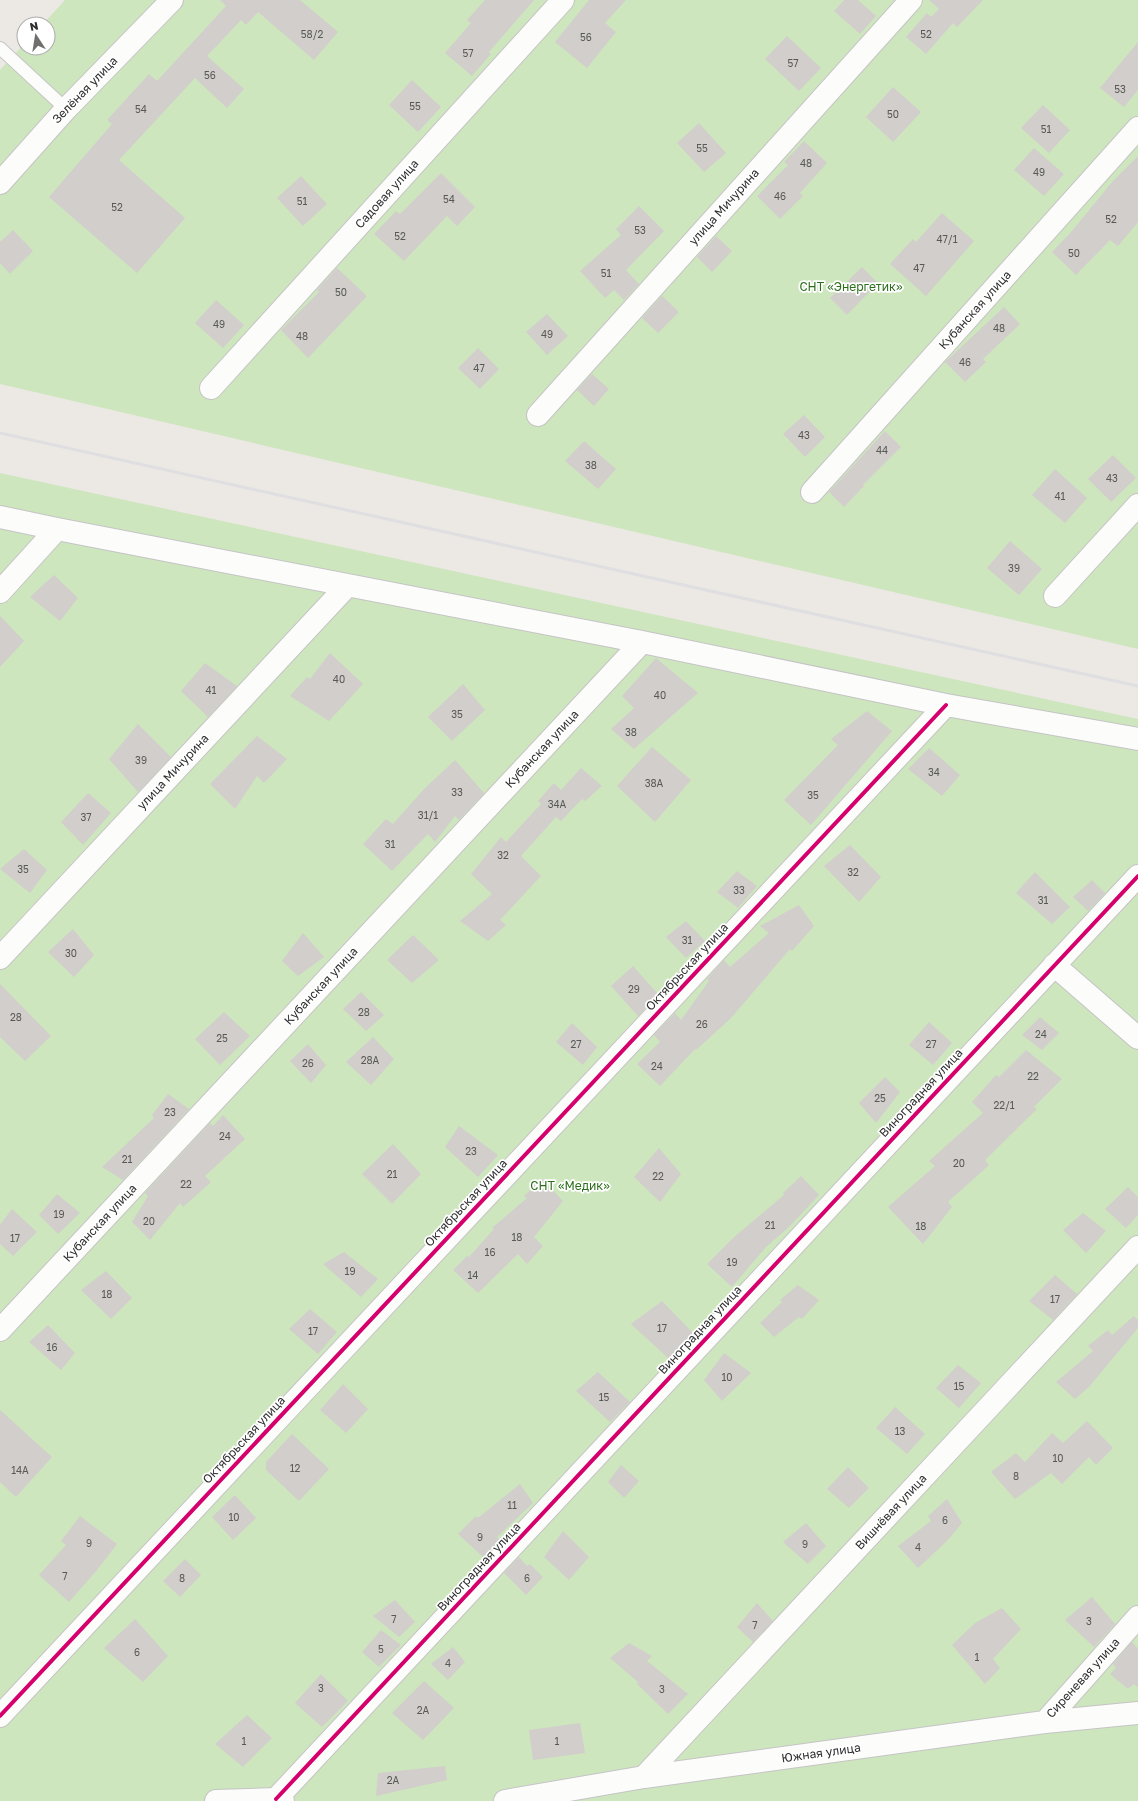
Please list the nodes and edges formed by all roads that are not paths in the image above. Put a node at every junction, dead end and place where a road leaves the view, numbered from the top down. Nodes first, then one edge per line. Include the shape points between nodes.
1 (172, 0) edge
2 (564, 0) edge
3 (911, 0) edge
4 (0, 48) edge
5 (66, 109) junction
6 (1138, 128) edge
7 (0, 183) edge
8 (211, 388) dead end
9 (538, 415) dead end
10 (812, 492) dead end
11 (1138, 505) edge
12 (0, 516) edge
13 (57, 529) junction
14 (346, 586) junction
15 (0, 592) edge
16 (1055, 596) dead end
17 (642, 642) junction
18 (946, 705) junction
19 (1138, 739) edge
20 (1138, 876) edge
21 (0, 958) edge
22 (1054, 965) junction
23 (1138, 1038) edge
24 (1138, 1247) edge
25 (0, 1330) edge
26 (1138, 1617) edge
27 (1138, 1713) edge
28 (0, 1716) edge
29 (1044, 1722) junction
30 (644, 1777) junction
31 (554, 1797) edge
32 (280, 1800) edge
33 (216, 1801) edge
34 (505, 1801) edge

1 - 5 street, Зелёная улица
2 - 8 street, Садовая улица
3 - 9 street, улица Мичурина
4 - 5 lane
5 - 7 street, Зелёная улица
6 - 10 street, Кубанская улица
11 - 16 street
12 - 13 street
13 - 14 street
13 - 15 street
14 - 17 street
14 - 21 street, улица Мичурина
17 - 18 street
17 - 25 street, Кубанская улица
18 - 19 street
18 - 28 street, Октябрьская улица
20 - 22 street, Виноградная улица
22 - 23 street
22 - 32 street, Виноградная улица
24 - 30 street, Вишнёвая улица
26 - 29 street, Сиреневая улица
27 - 29 street, Южная улица
29 - 30 street, Южная улица
30 - 31 street, Южная улица
31 - 34 street, Южная улица
32 - 33 street

